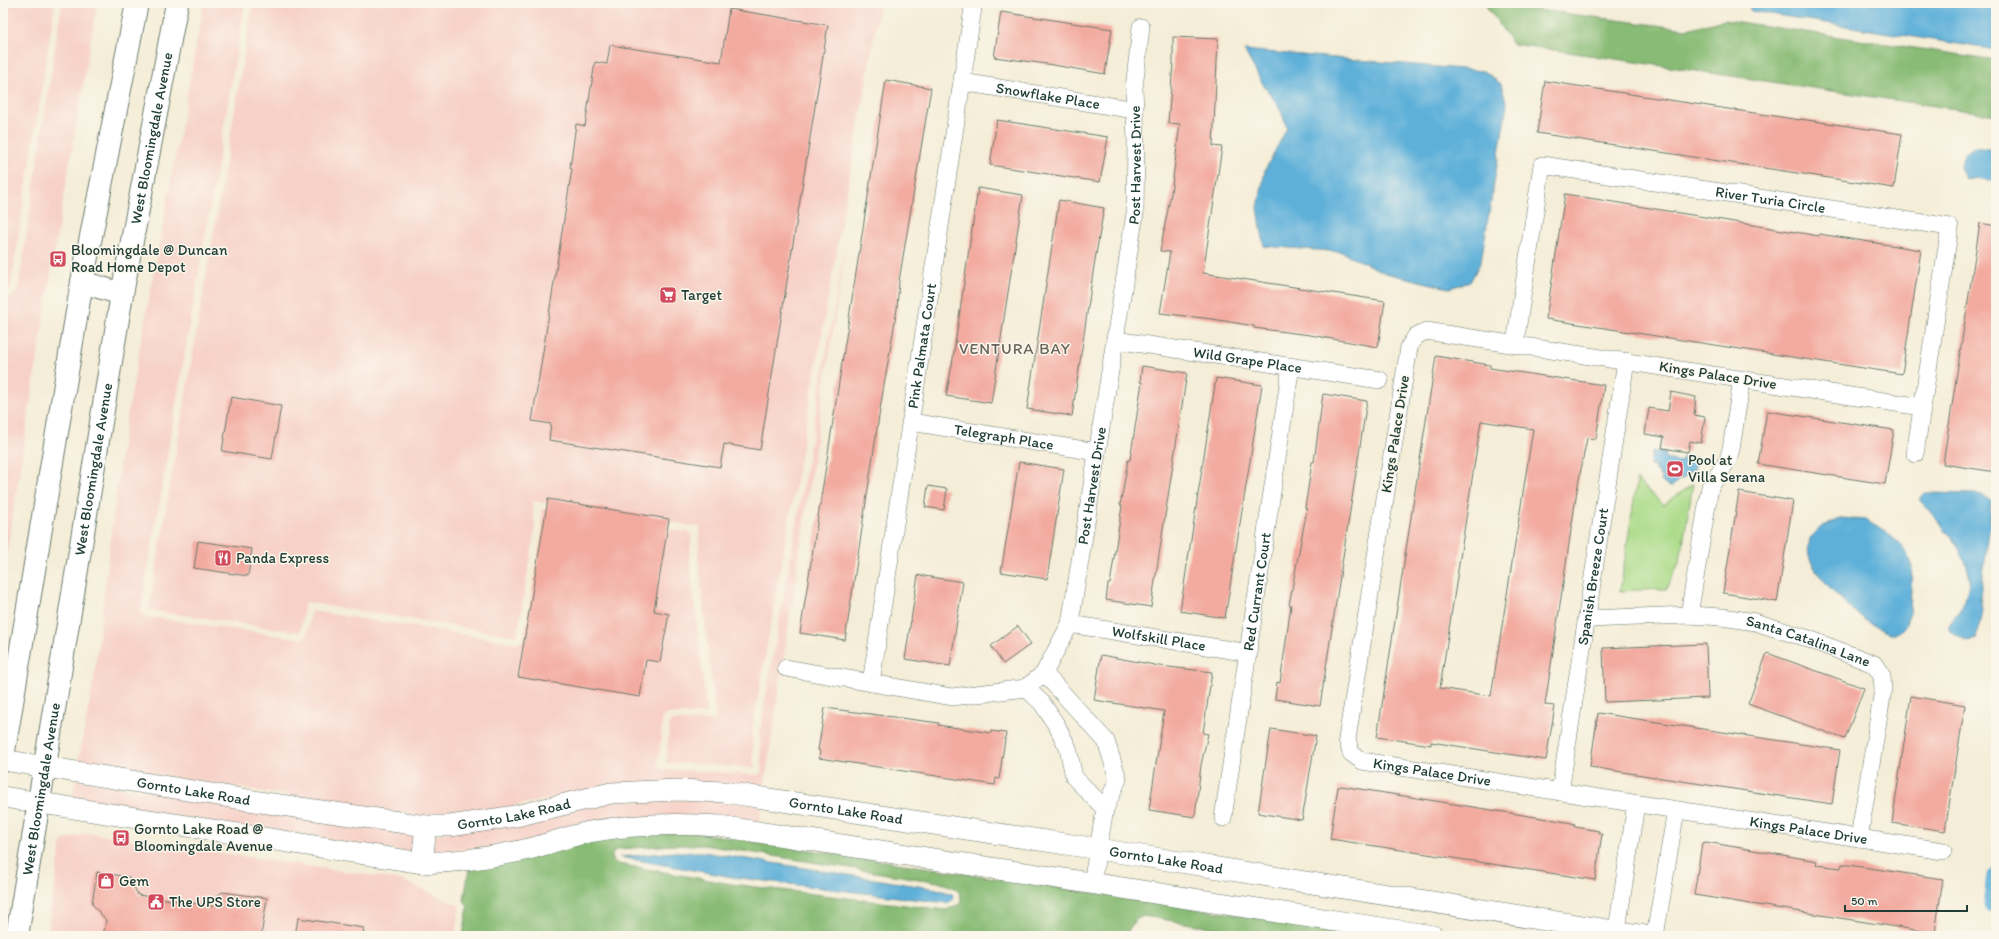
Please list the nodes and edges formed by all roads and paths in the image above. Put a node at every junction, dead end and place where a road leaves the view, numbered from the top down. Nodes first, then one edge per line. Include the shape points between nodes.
1 (137, 3) edge
2 (177, 3) edge
3 (973, 8) dead end
4 (1141, 27) dead end
5 (962, 82) junction
6 (1135, 110) junction
7 (82, 282) junction
8 (122, 294) junction
9 (1115, 340) junction
10 (1515, 344) junction
11 (1626, 361) junction
12 (1291, 366) junction
13 (1742, 379) junction
14 (1380, 380) dead end
15 (1922, 407) junction
16 (911, 422) junction
17 (1097, 452) junction
18 (1915, 454) dead end
19 (1689, 615) junction
20 (1588, 619) junction
21 (1070, 624) junction
22 (1249, 653) junction
23 (786, 668) dead end
24 (1044, 673) junction
25 (871, 683) junction
26 (1026, 688) junction
27 (3, 756) edge
28 (3, 760) edge
29 (46, 767) junction
30 (1560, 792) junction
31 (3, 797) edge
32 (40, 804) junction
33 (1636, 804) junction
34 (1105, 809) junction
35 (1676, 810) junction
36 (1223, 818) dead end
37 (426, 826) junction
38 (1860, 838) junction
39 (1098, 849) junction
40 (1943, 851) dead end
41 (422, 863) junction
42 (1092, 883) junction
43 (1617, 934) edge
44 (17, 936) edge
45 (1433, 936) edge
46 (1646, 936) edge
47 (1656, 936) edge

1 - 7 main road
2 - 8 main road, West Bloomingdale Avenue
3 - 5 street, Pink Palmata Court
4 - 6 street, Post Harvest Drive via 1134,88
5 - 6 street, Snowflake Place
5 - 16 street, Pink Palmata Court
6 - 9 street, Post Harvest Drive via 1135,213
7 - 8 main road
7 - 27 main road
8 - 29 main road, West Bloomingdale Avenue
9 - 12 street, Wild Grape Place
9 - 17 street, Post Harvest Drive
10 - 11 street, Kings Palace Drive
10 - 15 street, River Turia Circle via 1542,165 1950,227
10 - 30 street, Kings Palace Drive via 1426,331 1416,336 1409,347 1346,739 1351,753 1362,761
11 - 13 street, Kings Palace Drive
11 - 20 street, Spanish Breeze Court
12 - 14 street, Wild Grape Place
12 - 22 street, Red Currant Court
13 - 15 street, Kings Palace Drive
13 - 19 street via 1728,460 1710,487
15 - 18 street, River Turia Circle
16 - 17 street, Telegraph Place
16 - 25 street, Pink Palmata Court
17 - 21 street, Post Harvest Drive
19 - 20 street, Santa Catalina Lane
19 - 38 street, Santa Catalina Lane via 1755,622 1874,664 1882,676 1883,690
20 - 30 street, Spanish Breeze Court
21 - 22 street, Wolfskill Place
21 - 24 street, Post Harvest Drive
22 - 36 street, Red Currant Court
23 - 25 street
24 - 26 street, Post Harvest Drive
24 - 34 street via 1106,741 1118,779
25 - 26 street via 952,697
26 - 34 street via 1042,703 1057,726 1068,748 1074,777
28 - 29 street, Gornto Lake Road
29 - 32 main road, West Bloomingdale Avenue
29 - 37 street, Gornto Lake Road
30 - 33 street, Kings Palace Drive
31 - 32 street
32 - 41 street
32 - 44 main road, West Bloomingdale Avenue
33 - 35 street, Kings Palace Drive
33 - 43 street
34 - 39 street
35 - 38 street, Kings Palace Drive
35 - 47 street
37 - 39 street, Gornto Lake Road via 450,826 516,816 611,793 638,790 701,790
37 - 41 street
38 - 40 street, Kings Palace Drive
39 - 42 street
39 - 43 street, Gornto Lake Road
41 - 42 street via 489,857 616,828 648,824 693,824 770,833
42 - 45 street
43 - 46 street, Gornto Lake Road

